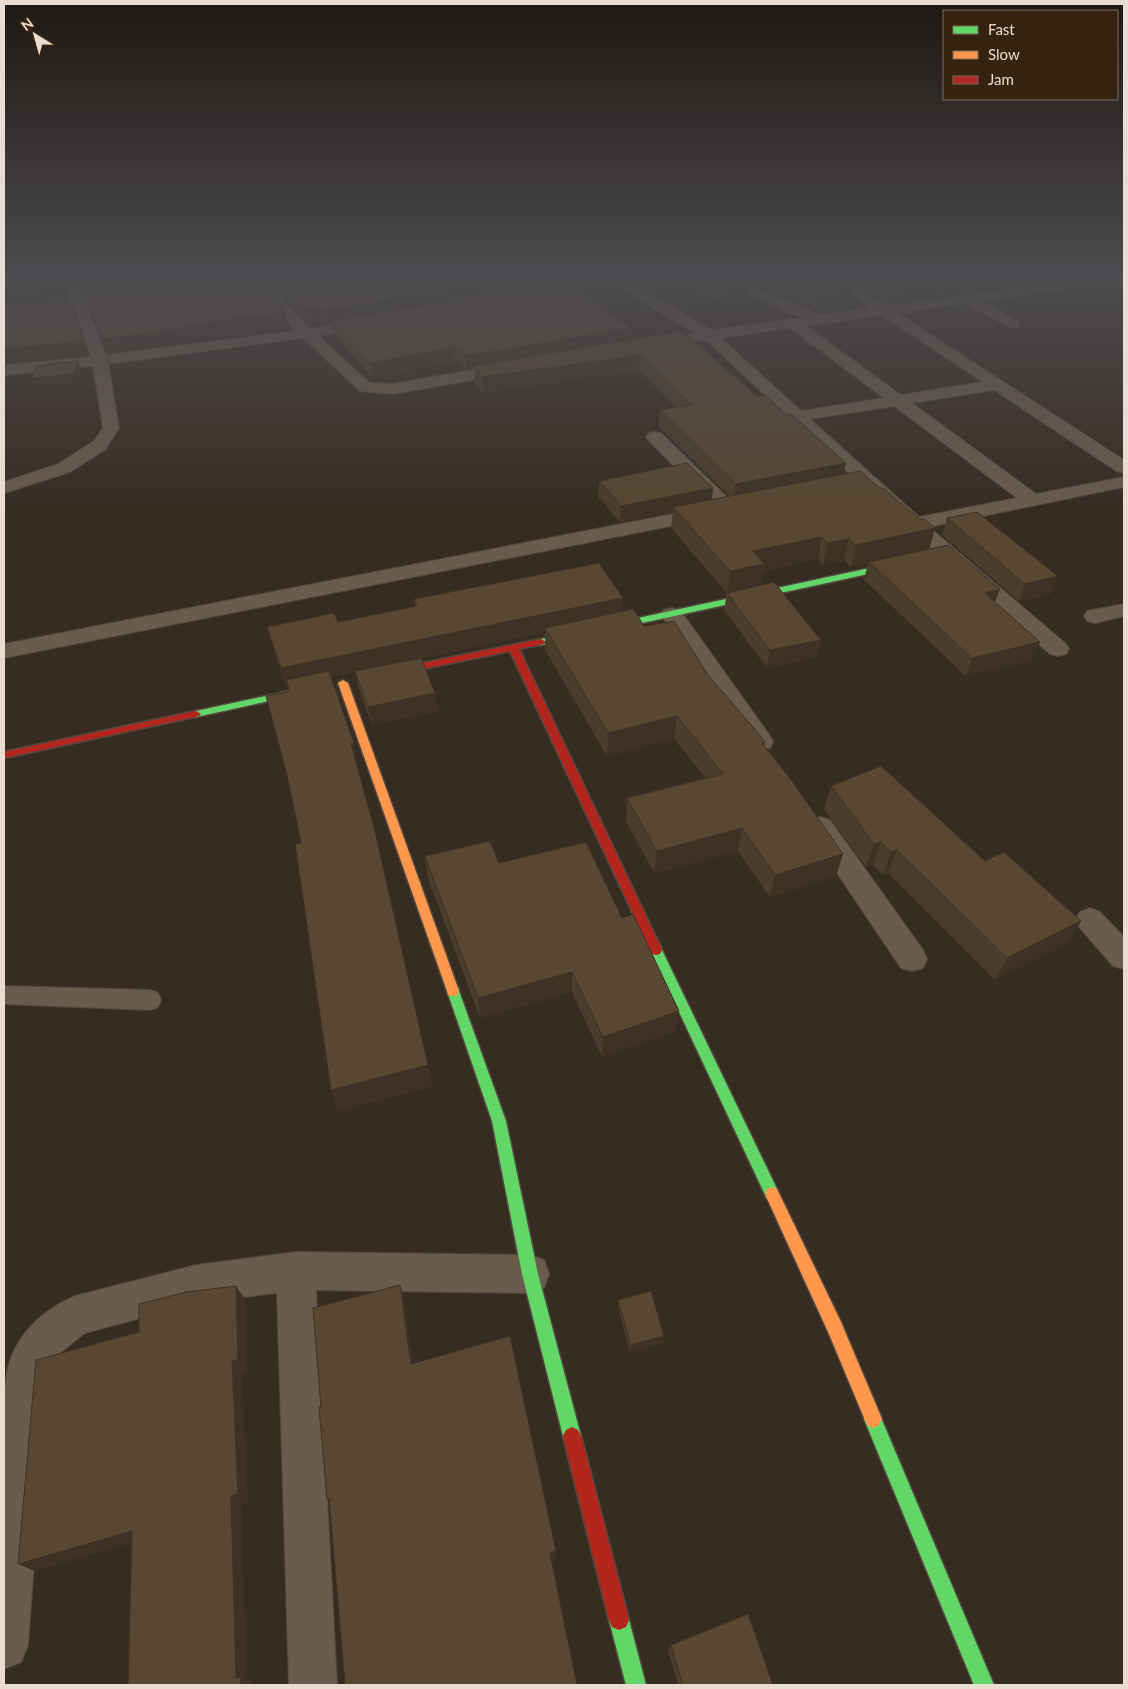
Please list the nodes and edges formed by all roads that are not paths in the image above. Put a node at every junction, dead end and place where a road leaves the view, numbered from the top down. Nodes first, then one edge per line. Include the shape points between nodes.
1 (97, 353) edge
2 (163, 353) edge
3 (328, 353) edge
4 (729, 353) edge
5 (833, 353) edge
6 (948, 353) edge
7 (100, 361) junction
8 (527, 366) edge
9 (4, 370) edge
10 (997, 385) junction
11 (896, 400) junction
12 (798, 416) junction
13 (655, 436) dead end
14 (1124, 468) edge
15 (1124, 482) edge
16 (4, 488) edge
17 (1032, 500) junction
18 (915, 524) junction
19 (909, 563) edge
20 (1124, 610) edge
21 (672, 615) junction
22 (1095, 616) dead end
23 (513, 647) junction
24 (1058, 649) dead end
25 (4, 651) edge
26 (381, 675) edge
27 (343, 683) dead end
28 (314, 689) edge
29 (4, 755) edge
30 (775, 762) edge
31 (809, 812) edge
32 (1090, 920) dead end
33 (1124, 957) edge
34 (912, 959) dead end
35 (4, 995) edge
36 (150, 1000) dead end
37 (296, 1271) junction
38 (530, 1274) junction
39 (4, 1645) edge
40 (313, 1685) edge
41 (636, 1685) edge
42 (984, 1685) edge

1 - 7 street
2 - 7 street
3 - 8 street via 366,388 393,388
4 - 12 street
5 - 11 street
6 - 10 street
7 - 9 street
7 - 16 street via 111,428 100,445 64,468
10 - 11 street
10 - 14 street
11 - 12 street
11 - 17 street
12 - 18 street via 860,484
13 - 25 street via 738,508
15 - 17 street
17 - 18 street
18 - 24 street via 942,555
19 - 21 street
20 - 22 street
21 - 23 street
21 - 30 street
23 - 26 street
23 - 42 street via 835,1328
27 - 38 street via 500,1121
28 - 29 street
31 - 34 street
32 - 33 street
35 - 36 lane
37 - 38 street
37 - 39 street via 196,1284 75,1316 42,1342 28,1368
37 - 40 street
38 - 41 street

